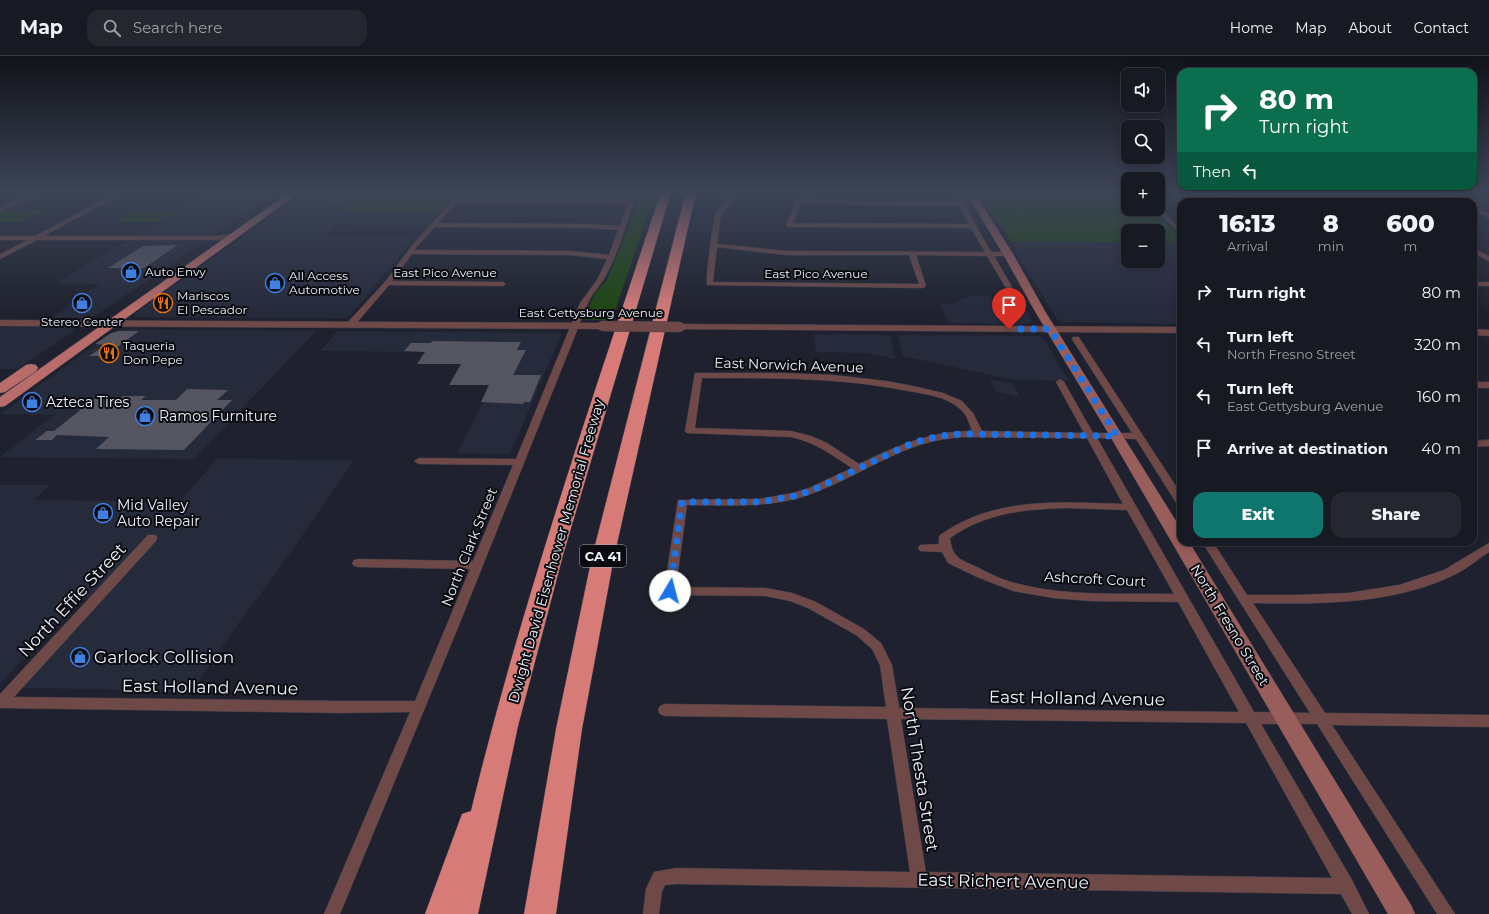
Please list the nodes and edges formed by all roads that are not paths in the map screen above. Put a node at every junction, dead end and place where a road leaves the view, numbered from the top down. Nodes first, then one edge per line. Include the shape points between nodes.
1 (46, 232) edge
2 (226, 232) edge
3 (240, 232) edge
4 (427, 232) edge
5 (621, 232) edge
6 (654, 232) edge
7 (682, 232) edge
8 (715, 232) edge
9 (976, 232) edge
10 (995, 232) edge
11 (234, 236) junction
12 (0, 238) edge
13 (35, 238) junction
14 (217, 238) junction
15 (713, 245) junction
16 (411, 252) junction
17 (1477, 252) edge
18 (912, 254) junction
19 (989, 254) junction
20 (1008, 254) junction
21 (0, 257) edge
22 (611, 257) junction
23 (1489, 259) edge
24 (387, 284) junction
25 (503, 284) dead end
26 (1477, 284) edge
27 (1489, 284) edge
28 (1015, 300) dead end
29 (96, 322) junction
30 (113, 322) junction
31 (0, 323) edge
32 (351, 324) junction
33 (575, 326) junction
34 (1050, 329) junction
35 (1177, 330) edge
36 (1477, 332) edge
37 (1489, 332) edge
38 (1076, 339) dead end
39 (1060, 382) dead end
40 (1477, 385) edge
41 (1489, 385) edge
42 (0, 389) edge
43 (0, 403) edge
44 (978, 434) junction
45 (1091, 435) junction
46 (1117, 436) junction
47 (1138, 436) junction
48 (1489, 443) edge
49 (1477, 444) edge
50 (419, 461) dead end
51 (520, 462) junction
52 (858, 468) junction
53 (1177, 496) edge
54 (1131, 507) junction
55 (1177, 536) edge
56 (152, 538) dead end
57 (1183, 546) edge
58 (1210, 546) edge
59 (1489, 547) edge
60 (924, 548) dead end
61 (945, 548) junction
62 (358, 563) dead end
63 (477, 565) junction
64 (1183, 598) junction
65 (1244, 599) junction
66 (0, 702) edge
67 (419, 706) junction
68 (665, 710) dead end
69 (894, 713) junction
70 (1321, 718) junction
71 (1250, 719) junction
72 (1286, 719) junction
73 (1489, 721) edge
74 (505, 726) junction
75 (919, 879) junction
76 (1346, 886) junction
77 (332, 914) edge
78 (441, 914) edge
79 (462, 914) edge
80 (540, 914) edge
81 (651, 914) edge
82 (1361, 914) edge
83 (1402, 914) edge
84 (1447, 914) edge

1 - 13 street
2 - 14 main road
3 - 11 main road
4 - 16 street
5 - 22 street, North Clark Street
6 - 74 highway, Dwight David Eisenhower Memorial Freeway via 552,555
7 - 80 highway, CA 41 via 603,557 568,728
8 - 15 street
9 - 19 street
10 - 20 main road, North Fresno Street
11 - 14 street
11 - 30 main road
12 - 13 street
13 - 14 street
13 - 21 street
14 - 29 main road
15 - 18 street via 786,252
15 - 18 street, East Pico Avenue via 709,284 923,286
16 - 22 street via 570,253
16 - 24 street
17 - 23 street
18 - 19 street
19 - 20 street
19 - 28 street
20 - 34 main road, North Fresno Street
22 - 33 street, North Clark Street via 601,278 585,299
24 - 25 street, East Pico Avenue
24 - 32 street
26 - 27 street
29 - 30 street, East Gettysburg Avenue
29 - 31 street, East Gettysburg Avenue
29 - 42 main road
30 - 32 street, East Gettysburg Avenue
30 - 43 main road
32 - 33 street, East Gettysburg Avenue
33 - 34 street, East Gettysburg Avenue, bridge
33 - 51 street, North Clark Street
34 - 35 street, East Gettysburg Avenue
34 - 46 main road, North Fresno Street
36 - 37 street
38 - 47 street
39 - 45 street, North Fresno Street
40 - 41 street
44 - 45 street
44 - 52 street via 943,435 924,439
44 - 52 street, East Norwich Avenue via 972,416 958,402 937,394 884,382 819,376 698,375 690,431 791,434 824,445
45 - 46 street
45 - 54 street, North Fresno Street
46 - 47 street
46 - 55 main road, North Fresno Street
47 - 53 street
48 - 49 street
50 - 51 street
51 - 63 street, North Clark Street
52 - 69 street, North Thesta Street via 813,490 777,500 747,503 682,502 670,591 765,592 792,597 812,605 860,632 877,646 886,665
54 - 61 street via 1018,508 988,515 962,525 944,537
54 - 64 street, North Fresno Street
56 - 66 street, North Effie Street
57 - 72 main road, North Fresno Street
58 - 65 street, North Fresno Street
59 - 65 street via 1449,573 1385,593 1307,600
60 - 61 street
61 - 64 street, Ashcroft Court via 952,560 1014,587 1091,597
62 - 63 street
63 - 67 street, North Clark Street
64 - 71 street, North Fresno Street
65 - 70 street, North Fresno Street
66 - 67 street, East Holland Avenue
67 - 77 street, North Clark Street
68 - 69 street, East Holland Avenue
69 - 71 street, East Holland Avenue
69 - 75 street, North Thesta Street
70 - 72 street, East Holland Avenue
70 - 73 street, East Holland Avenue
70 - 84 street, North Fresno Street
71 - 72 street, East Holland Avenue
71 - 76 street, North Fresno Street
72 - 83 main road, North Fresno Street
74 - 78 highway
74 - 79 highway, Dwight David Eisenhower Memorial Freeway
75 - 76 street, East Richert Avenue
75 - 81 street, East Richert Avenue via 676,876 660,878 654,889
76 - 82 street, North Fresno Street

